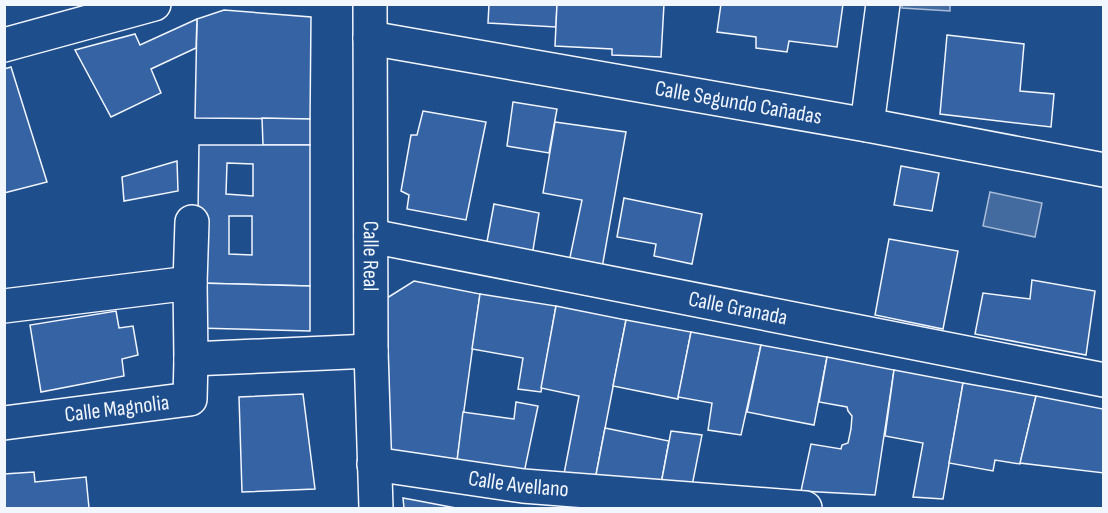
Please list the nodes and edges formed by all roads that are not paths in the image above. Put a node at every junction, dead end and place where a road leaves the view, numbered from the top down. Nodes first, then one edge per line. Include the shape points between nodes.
1 (154, 4) edge
2 (370, 4) edge
3 (883, 4) edge
4 (370, 38) junction
5 (4, 45) edge
6 (867, 125) junction
7 (1104, 170) edge
8 (192, 222) dead end
9 (371, 236) junction
10 (190, 283) junction
11 (4, 306) edge
12 (371, 351) junction
13 (191, 359) junction
14 (1104, 380) edge
15 (4, 423) edge
16 (374, 464) junction
17 (376, 508) edge
18 (805, 508) edge

1 - 5 street
2 - 4 street, Calle Real
3 - 6 street
4 - 6 street, Calle Segundo Cañadas
4 - 9 street, Calle Real
6 - 7 street, Calle Segundo Cañadas
8 - 10 street, Calle Magnolia
9 - 12 street, Calle Real
9 - 14 street, Calle Granada
10 - 11 street
10 - 13 street, Calle Magnolia
12 - 13 street
12 - 16 street, Calle Real
13 - 15 street, Calle Magnolia via 190,399
16 - 17 street, Calle Real
16 - 18 street, Calle Avellano via 523,486

